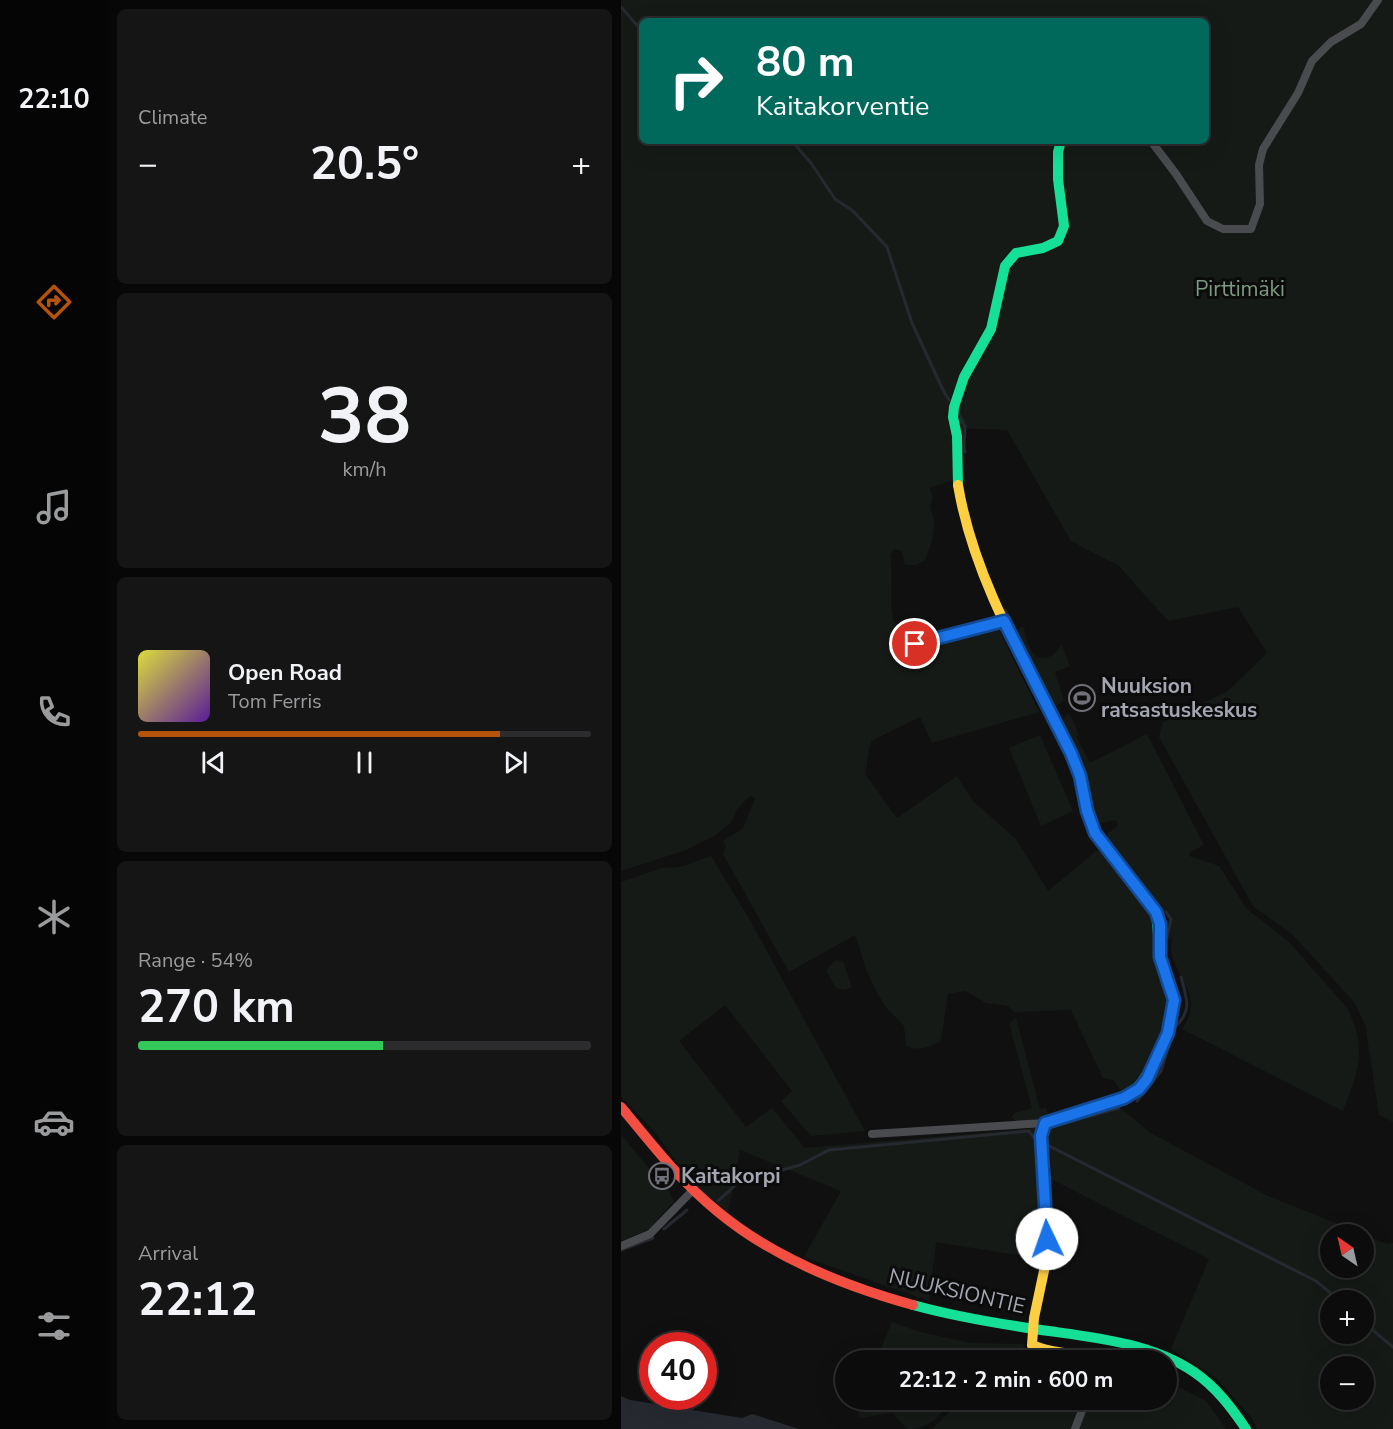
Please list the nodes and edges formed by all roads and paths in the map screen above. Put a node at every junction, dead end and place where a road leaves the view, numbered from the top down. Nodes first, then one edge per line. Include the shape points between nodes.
1 (1378, 0) edge
2 (1060, 144) edge
3 (1153, 144) edge
4 (1004, 621) junction
5 (893, 650) dead end
6 (621, 1107) edge
7 (1045, 1123) junction
8 (872, 1134) dead end
9 (692, 1191) junction
10 (621, 1246) edge
11 (1033, 1328) junction
12 (1044, 1350) edge
13 (1082, 1410) edge
14 (1075, 1429) edge
15 (1246, 1429) edge

1 - 3 street via 1361,24 1320,51 1307,69 1263,149 1260,204 1251,229 1223,229 1207,221
2 - 4 street via 1058,179 1064,226 1058,241 1016,253 1005,266 991,329 964,377 954,407 961,505 973,548
4 - 5 street
4 - 7 street via 1071,753 1095,833 1156,912 1160,957 1174,1000 1168,1033 1139,1089 1124,1098
6 - 9 street, NUUKSIONTIE
7 - 8 street
7 - 11 street via 1041,1136 1047,1239
9 - 10 street via 650,1234
9 - 11 street, NUUKSIONTIE via 756,1240 820,1271 920,1307
11 - 12 street via 1032,1345
11 - 15 street, NUUKSIONTIE via 1151,1350 1197,1374 1221,1395
13 - 14 street

